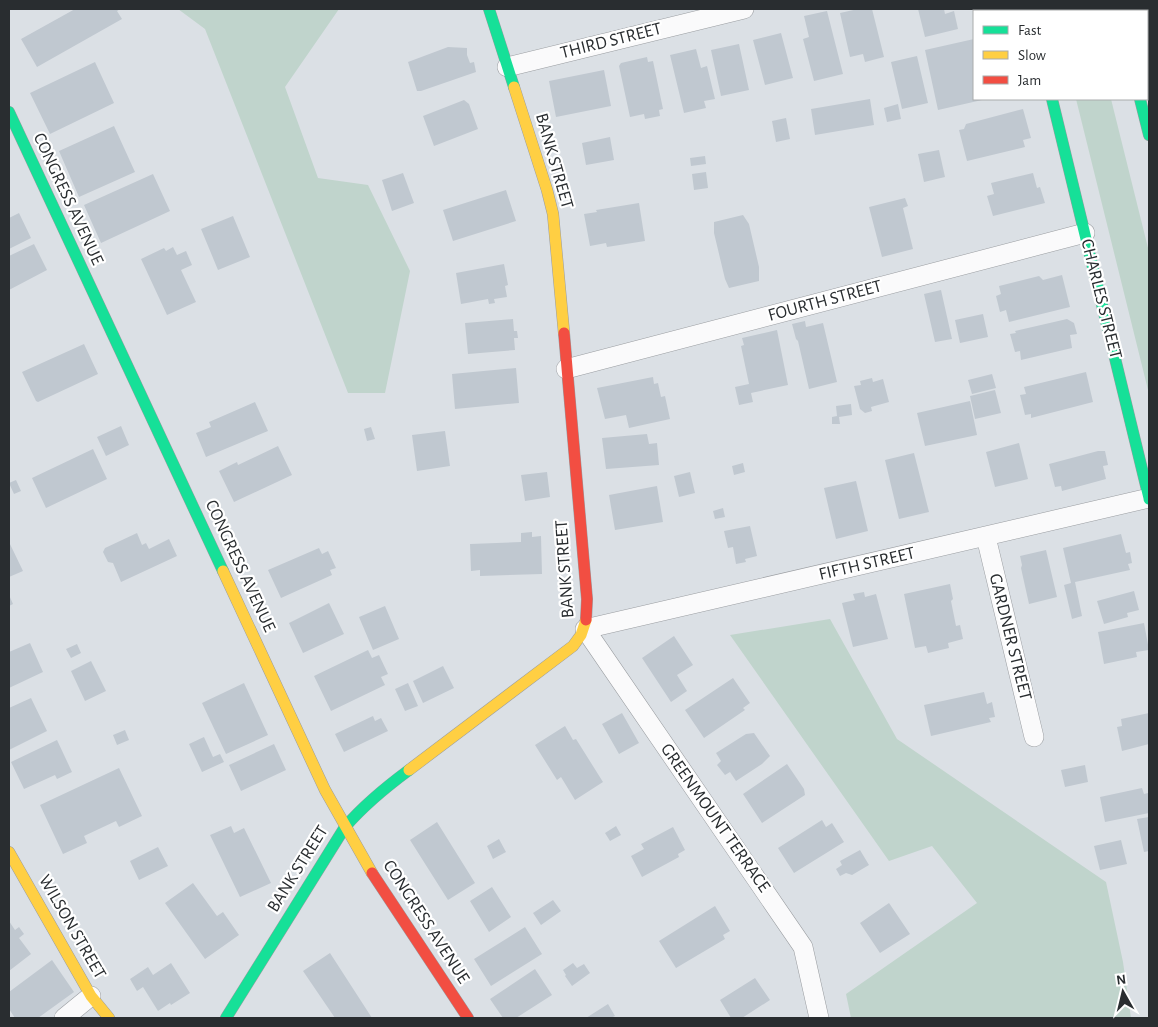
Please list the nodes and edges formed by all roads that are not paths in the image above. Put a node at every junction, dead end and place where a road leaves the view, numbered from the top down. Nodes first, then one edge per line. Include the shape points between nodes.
1 (489, 9) edge
2 (744, 9) edge
3 (507, 67) junction
4 (1052, 100) edge
5 (1140, 100) edge
6 (9, 112) edge
7 (1149, 135) edge
8 (1085, 233) junction
9 (566, 369) junction
10 (1149, 499) edge
11 (986, 537) junction
12 (585, 629) junction
13 (1034, 737) dead end
14 (345, 827) junction
15 (9, 852) edge
16 (91, 996) junction
17 (64, 1018) edge
18 (110, 1018) edge
19 (226, 1018) edge
20 (468, 1018) edge
21 (819, 1018) edge

1 - 3 main road, BANK STREET
2 - 3 street, THIRD STREET
3 - 9 main road, BANK STREET via 553,214
4 - 8 main road, CHARLES STREET
5 - 7 main road
6 - 14 main road, CONGRESS AVENUE
8 - 9 street, FOURTH STREET
8 - 10 main road, CHARLES STREET
9 - 12 main road, BANK STREET via 587,599
10 - 11 street, FIFTH STREET
11 - 12 street, FIFTH STREET
11 - 13 street, GARDNER STREET
12 - 14 main road, BANK STREET via 573,646 380,792
12 - 21 street, GREENMOUNT TERRACE via 803,946
14 - 19 main road, BANK STREET
14 - 20 main road, CONGRESS AVENUE
15 - 16 main road, WILSON STREET
16 - 17 street
16 - 18 main road, WILSON STREET

